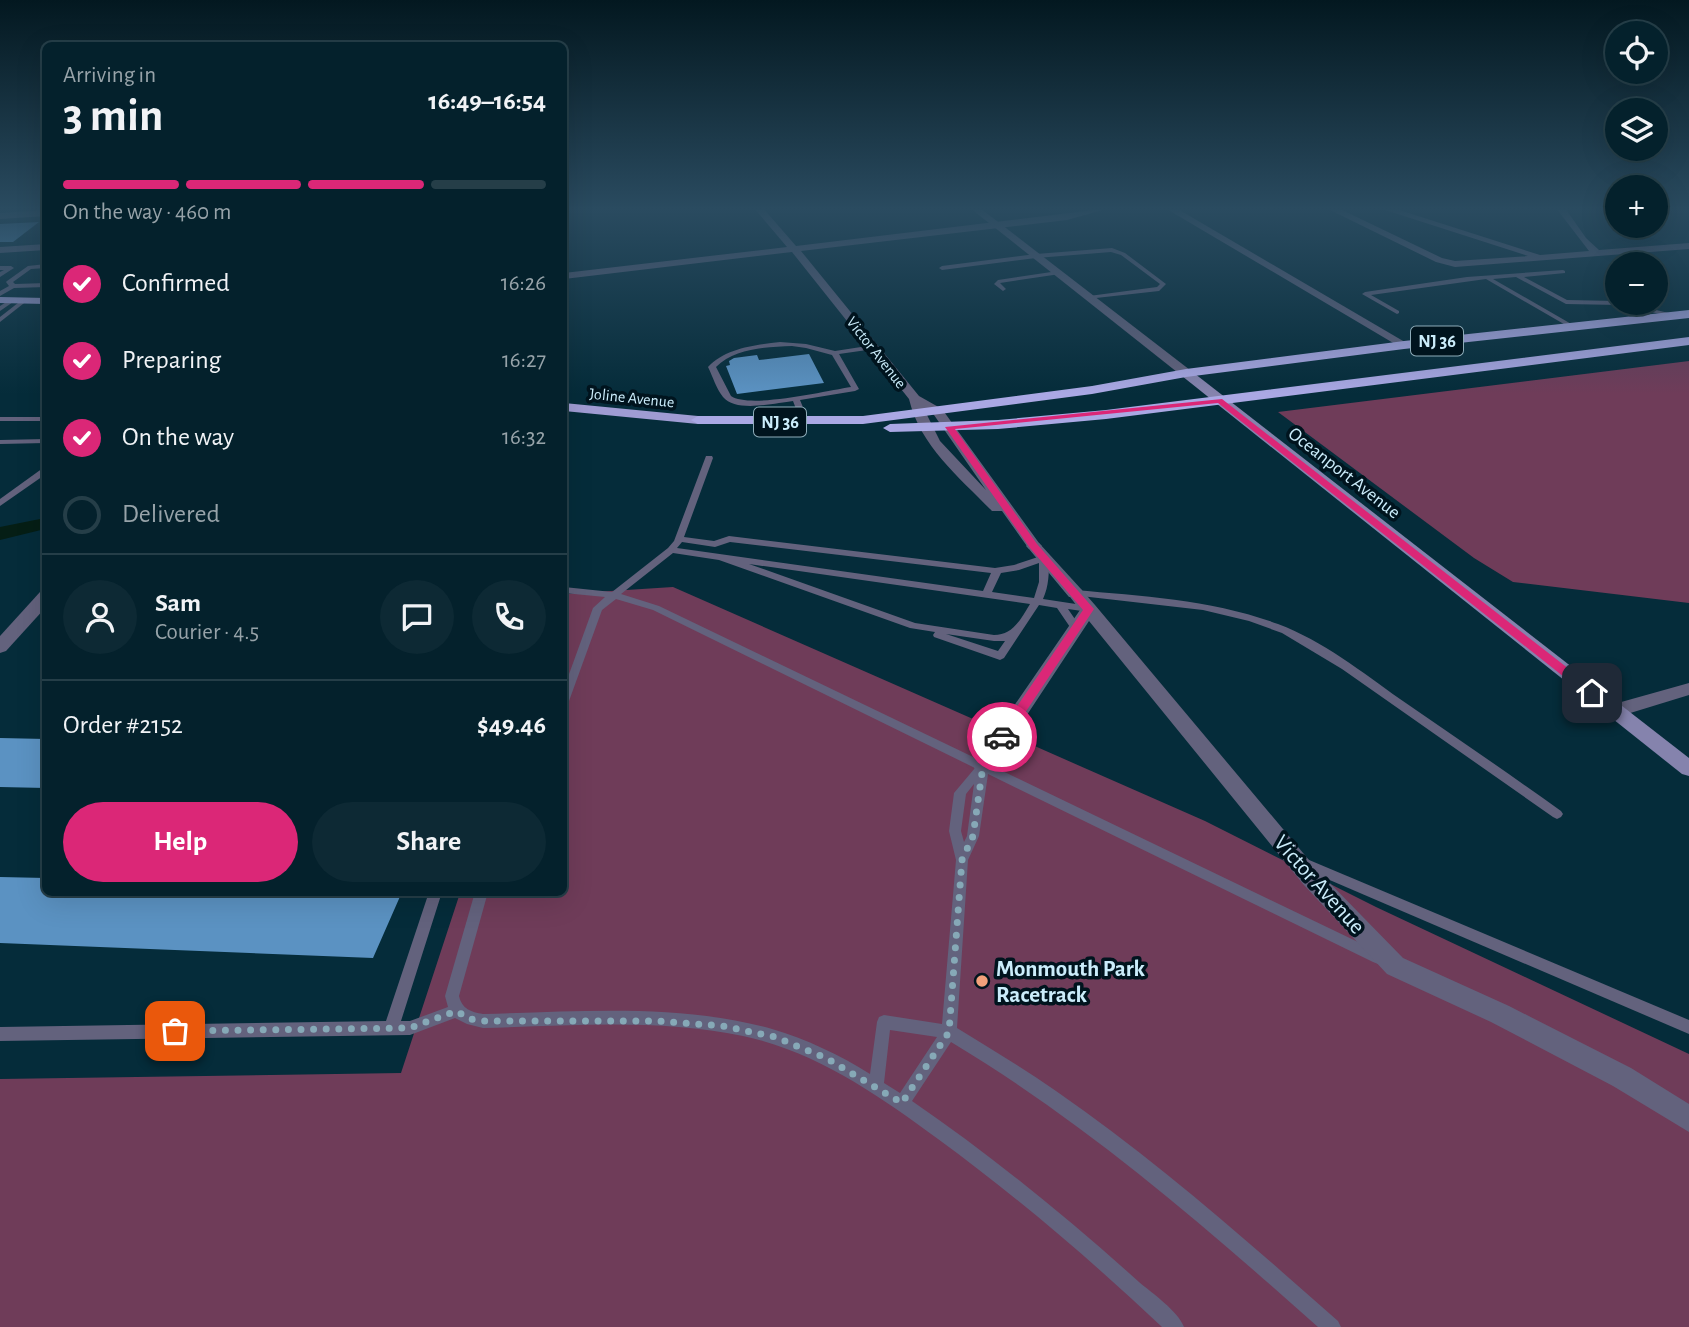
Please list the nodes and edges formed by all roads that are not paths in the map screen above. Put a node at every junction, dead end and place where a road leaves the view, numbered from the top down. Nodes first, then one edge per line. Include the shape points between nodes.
1 (26, 270) edge
2 (618, 270) edge
3 (811, 270) edge
4 (1053, 270) edge
5 (1144, 270) edge
6 (1275, 270) edge
7 (1563, 272) dead end
8 (1058, 274) junction
9 (567, 276) edge
10 (1518, 276) junction
11 (1489, 279) junction
12 (42, 285) edge
13 (13, 286) junction
14 (1003, 289) dead end
15 (0, 294) edge
16 (1090, 298) junction
17 (0, 300) edge
18 (19, 300) junction
19 (42, 301) edge
20 (0, 309) edge
21 (1397, 312) dead end
22 (1689, 314) edge
23 (1675, 315) junction
24 (0, 320) edge
25 (1571, 326) junction
26 (1689, 341) edge
27 (1404, 345) junction
28 (874, 346) junction
29 (835, 353) junction
30 (1186, 373) junction
31 (796, 398) junction
32 (915, 399) junction
33 (1220, 401) junction
34 (567, 407) edge
35 (938, 412) junction
36 (916, 415) junction
37 (0, 419) edge
38 (42, 419) edge
39 (698, 420) junction
40 (805, 422) junction
41 (950, 427) junction
42 (926, 428) junction
43 (42, 441) edge
44 (0, 442) edge
45 (709, 458) dead end
46 (42, 473) edge
47 (0, 492) edge
48 (16, 492) junction
49 (0, 503) edge
50 (679, 539) junction
51 (715, 544) junction
52 (671, 550) junction
53 (1039, 552) junction
54 (709, 555) junction
55 (721, 557) junction
56 (997, 571) junction
57 (828, 572) junction
58 (567, 590) edge
59 (822, 593) junction
60 (613, 595) junction
61 (986, 595) junction
62 (1068, 599) junction
63 (42, 600) edge
64 (1037, 602) junction
65 (1088, 609) junction
66 (914, 626) junction
67 (1076, 628) junction
68 (1014, 634) junction
69 (0, 647) edge
70 (1689, 689) edge
71 (567, 693) edge
72 (1614, 710) junction
73 (983, 766) junction
74 (1689, 769) edge
75 (1557, 814) dead end
76 (963, 849) junction
77 (1296, 859) junction
78 (435, 896) edge
79 (481, 896) edge
80 (1395, 966) junction
81 (456, 1011) junction
82 (1689, 1027) edge
83 (391, 1028) junction
84 (949, 1032) junction
85 (0, 1034) edge
86 (876, 1086) junction
87 (902, 1103) junction
88 (1689, 1119) edge
89 (1175, 1327) edge
90 (1332, 1327) edge

1 - 13 lane via 9,282
2 - 9 street
3 - 28 street, Victor Avenue
4 - 8 street, Oceanport Avenue
5 - 16 lane via 1163,284 1159,289
6 - 27 street
7 - 10 lane
8 - 14 lane via 998,282
8 - 16 street, Oceanport Avenue
10 - 11 lane
10 - 23 lane via 1566,302 1628,304
11 - 21 lane via 1365,294
11 - 25 lane
12 - 13 lane
13 - 15 lane
16 - 30 street, Oceanport Avenue
17 - 18 main road
18 - 19 main road
18 - 20 lane
18 - 24 lane
22 - 23 highway, NJ 36
23 - 25 highway, NJ 36
25 - 27 highway, NJ 36
26 - 33 highway, NJ 36
27 - 30 highway, NJ 36
28 - 29 lane
28 - 32 street, Victor Avenue
29 - 31 lane via 855,389
29 - 31 lane via 779,345 735,352 720,357 712,367 733,402
30 - 33 main road, Oceanport Avenue
30 - 35 highway, NJ 36
31 - 40 lane
32 - 35 street, Victor Avenue
32 - 36 street, Victor Avenue
33 - 41 highway, NJ 36
33 - 72 main road, Oceanport Avenue
34 - 39 main road, Joline Avenue / NJ 36
35 - 36 highway, NJ 36
35 - 41 street, Victor Avenue
36 - 40 highway, NJ 36
36 - 42 street, Victor Avenue
37 - 38 lane
39 - 40 highway, NJ 36
39 - 42 highway, NJ 36 via 799,428
41 - 42 highway, NJ 36
41 - 53 street, Victor Avenue
42 - 53 street, Victor Avenue via 944,453
43 - 44 lane
45 - 50 lane
46 - 48 lane
47 - 48 lane
48 - 49 lane
50 - 51 lane
50 - 52 lane
51 - 54 lane
51 - 56 lane via 729,539
52 - 54 lane
52 - 60 lane
53 - 56 lane via 1016,568
53 - 62 street, Victor Avenue
53 - 64 lane via 1045,586
54 - 55 lane
55 - 57 lane
55 - 59 lane
56 - 61 lane
57 - 59 lane
57 - 61 lane
58 - 60 lane
59 - 66 lane
60 - 71 lane via 598,608
60 - 73 lane via 656,608
61 - 64 lane
62 - 64 lane
62 - 65 street, Victor Avenue
62 - 67 lane
62 - 75 lane via 1203,609 1279,628 1346,666
63 - 69 street
64 - 68 lane
65 - 67 street
65 - 77 street, Victor Avenue
66 - 68 lane via 994,638
66 - 68 lane via 1000,656
67 - 73 street
70 - 72 street
72 - 74 main road, Oceanport Avenue
73 - 76 lane
73 - 76 lane via 960,793 955,831
73 - 80 lane
76 - 84 lane
77 - 80 street, Victor Avenue
77 - 82 lane
78 - 83 lane
79 - 81 lane via 452,996
80 - 88 street, Victor Avenue via 1622,1077
81 - 83 lane via 410,1028
81 - 86 lane via 484,1021 657,1021 723,1026 775,1037
83 - 85 lane
84 - 86 lane via 884,1022
84 - 87 lane
84 - 90 lane via 1082,1118
86 - 87 lane
87 - 89 lane via 1014,1186

